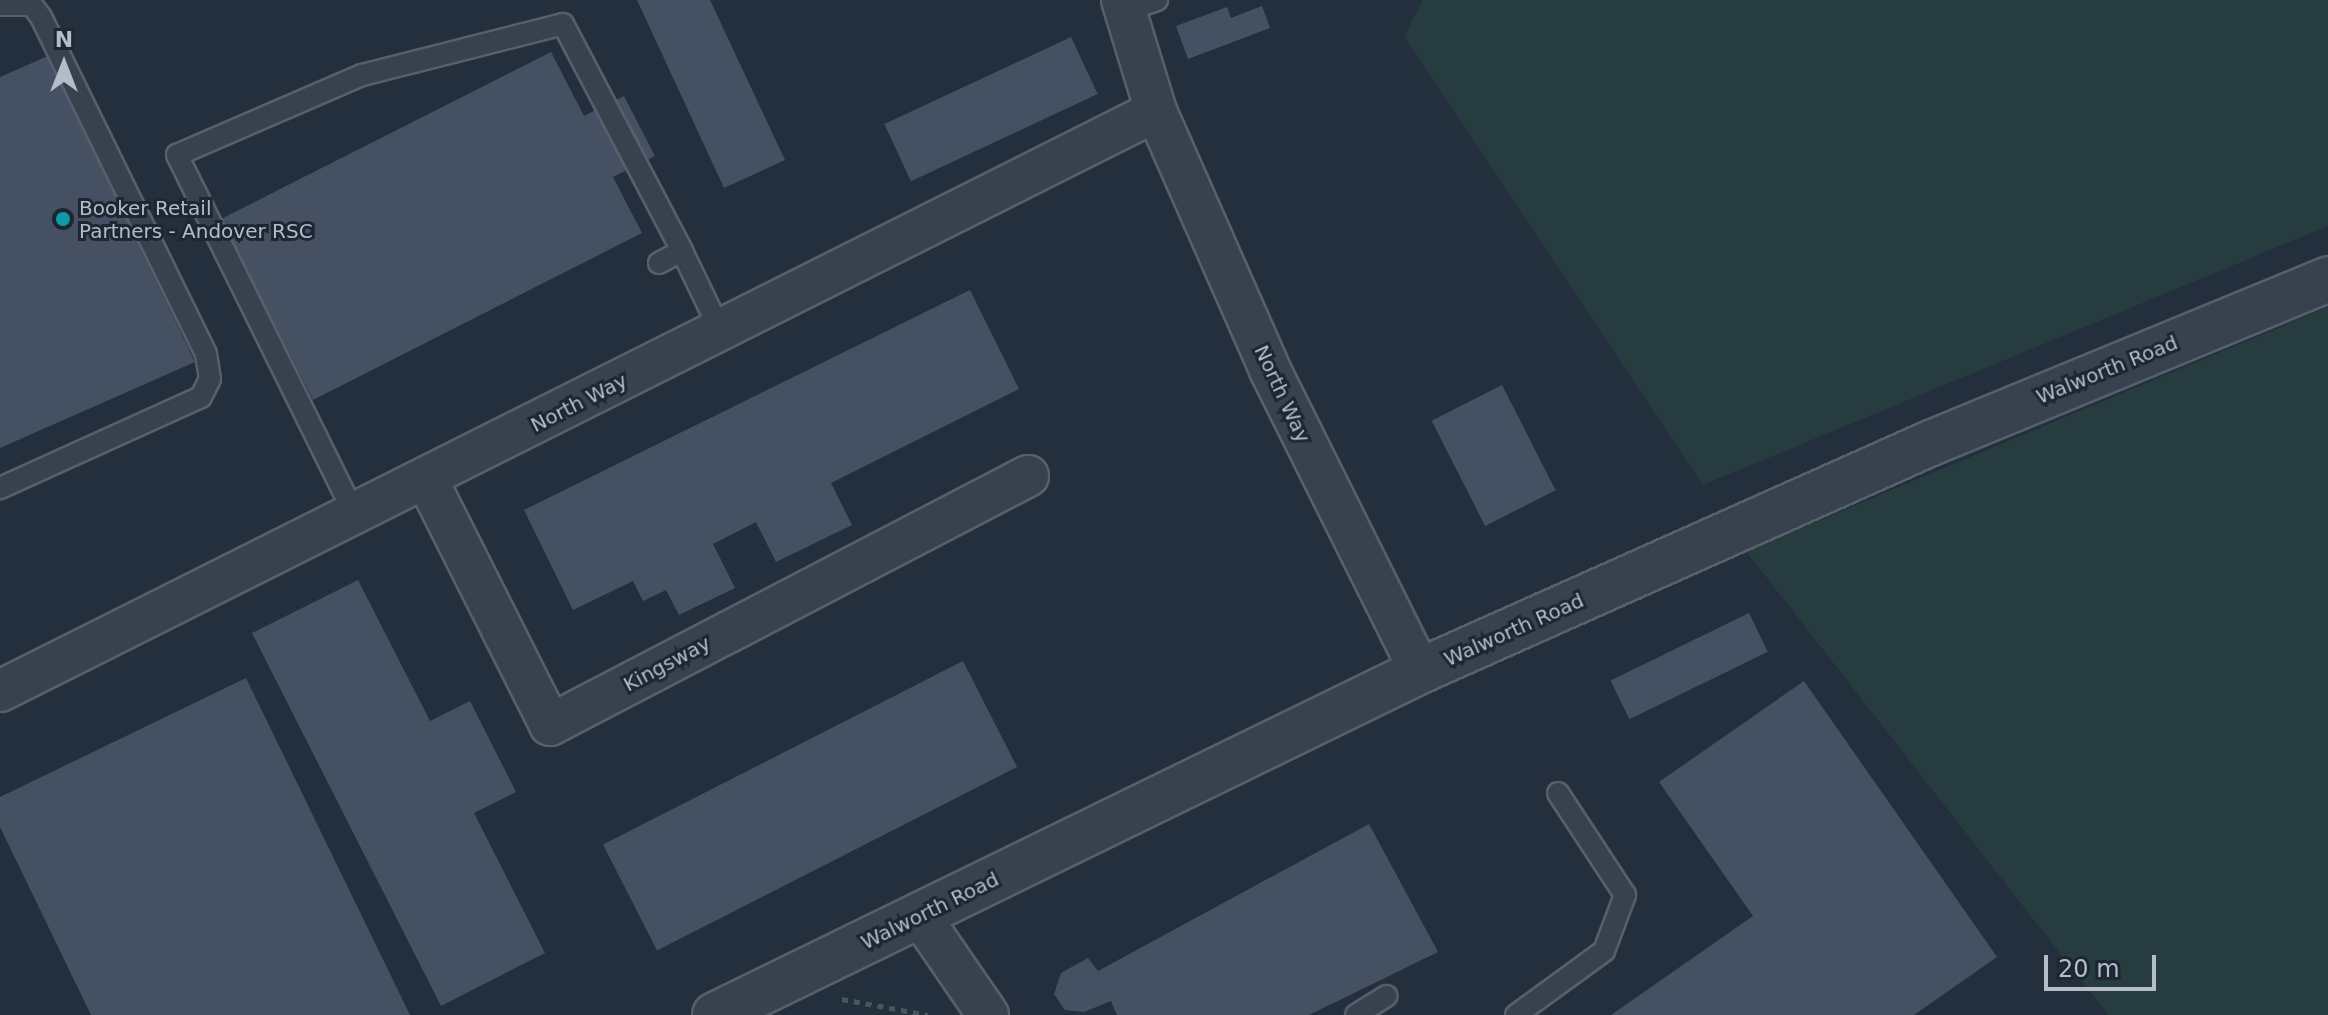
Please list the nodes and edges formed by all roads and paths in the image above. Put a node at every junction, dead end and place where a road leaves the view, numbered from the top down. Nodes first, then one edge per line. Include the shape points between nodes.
1 (1135, 4) edge
2 (0, 5) edge
3 (1156, 111) junction
4 (682, 251) junction
5 (659, 263) dead end
6 (2328, 279) edge
7 (721, 332) junction
8 (1028, 476) dead end
9 (427, 480) junction
10 (0, 488) edge
11 (356, 517) junction
12 (1420, 671) junction
13 (0, 691) edge
14 (1558, 793) dead end
15 (920, 916) junction
16 (1387, 996) dead end
17 (836, 998) dead end
18 (715, 1015) edge
19 (928, 1015) edge
20 (988, 1015) edge
21 (1356, 1015) edge
22 (1516, 1015) edge

1 - 3 street, North Way
2 - 10 lane via 32,5 41,17 206,354 210,379 201,397
3 - 7 street, North Way
3 - 12 street, North Way via 1283,398
4 - 5 lane
4 - 7 lane
4 - 11 lane via 563,24 362,75 177,155
6 - 12 street, Walworth Road via 1931,443
7 - 9 street, North Way
8 - 9 street, Kingsway via 550,725
9 - 11 street, North Way
11 - 13 street, North Way
12 - 15 street, Walworth Road
14 - 22 lane via 1625,895 1604,951
15 - 18 street, Walworth Road
15 - 20 street
16 - 21 lane
17 - 19 path

